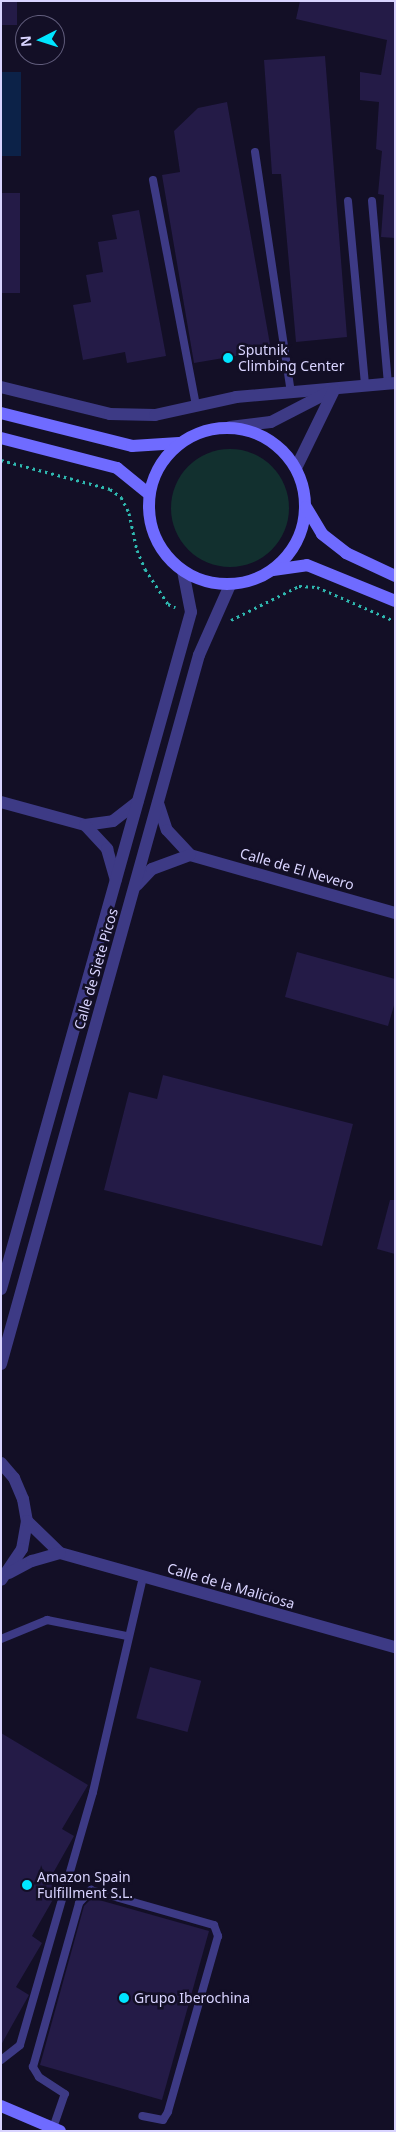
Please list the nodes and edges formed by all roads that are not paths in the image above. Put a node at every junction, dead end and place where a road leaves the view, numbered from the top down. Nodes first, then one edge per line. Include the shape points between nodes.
1 (255, 152) dead end
2 (153, 180) dead end
3 (348, 201) dead end
4 (372, 201) dead end
5 (391, 383) edge
6 (365, 386) junction
7 (1, 387) edge
8 (334, 390) junction
9 (291, 393) junction
10 (196, 406) junction
11 (1, 413) edge
12 (230, 427) junction
13 (1, 438) edge
14 (179, 443) junction
15 (296, 468) junction
16 (149, 494) junction
17 (306, 507) junction
18 (273, 570) junction
19 (183, 571) junction
20 (395, 576) edge
21 (230, 585) junction
22 (395, 601) edge
23 (1, 802) edge
24 (138, 802) junction
25 (158, 803) junction
26 (85, 825) junction
27 (190, 855) junction
28 (116, 880) junction
29 (135, 887) junction
30 (395, 913) edge
31 (1, 1289) edge
32 (1, 1364) edge
33 (1, 1463) edge
34 (27, 1521) junction
35 (60, 1554) junction
36 (5, 1576) edge
37 (143, 1577) junction
38 (127, 1636) junction
39 (1, 1639) edge
40 (395, 1647) edge
41 (1, 2060) edge
42 (1, 2106) edge
43 (142, 2116) dead end
44 (56, 2129) edge

1 - 9 lane
2 - 10 lane
3 - 6 lane
4 - 5 lane
5 - 6 street
6 - 8 street
7 - 10 street via 110,414 155,415
8 - 9 street
8 - 12 street via 271,422
8 - 15 street
9 - 10 street via 236,397
11 - 14 main road via 132,446
12 - 14 main road via 203,430
12 - 15 main road via 256,432 280,447
13 - 16 main road via 117,468
14 - 16 main road via 159,466
15 - 17 main road via 304,487
16 - 19 main road via 149,516 155,537 166,556
17 - 18 main road via 302,532 290,553
17 - 20 main road via 322,534 346,553
18 - 21 main road via 252,581
18 - 22 main road via 307,564
19 - 21 main road via 205,582
19 - 24 street, Calle de Siete Picos via 191,612
21 - 25 street, Calle de Siete Picos via 199,655
23 - 26 street
24 - 26 street via 113,821
24 - 28 street, Calle de Siete Picos
25 - 27 street via 167,830
25 - 29 street, Calle de Siete Picos
26 - 28 street via 107,849
27 - 29 street via 152,869
27 - 30 street, Calle de El Nevero
28 - 31 street, Calle de Siete Picos
29 - 32 street, Calle de Siete Picos
33 - 34 street via 14,1478 23,1499
34 - 35 street, Calle de la Maliciosa
34 - 36 street via 22,1548
35 - 36 street, Calle de la Maliciosa via 32,1561
35 - 37 street, Calle de la Maliciosa
37 - 38 lane
37 - 40 street, Calle de la Maliciosa
38 - 39 lane via 47,1620
38 - 41 lane via 93,1792 20,2045
42 - 44 main road
43 - 44 lane via 163,2120 168,2112 218,1936 214,1925 91,1890 79,1903 33,2067 39,2077 65,2094

